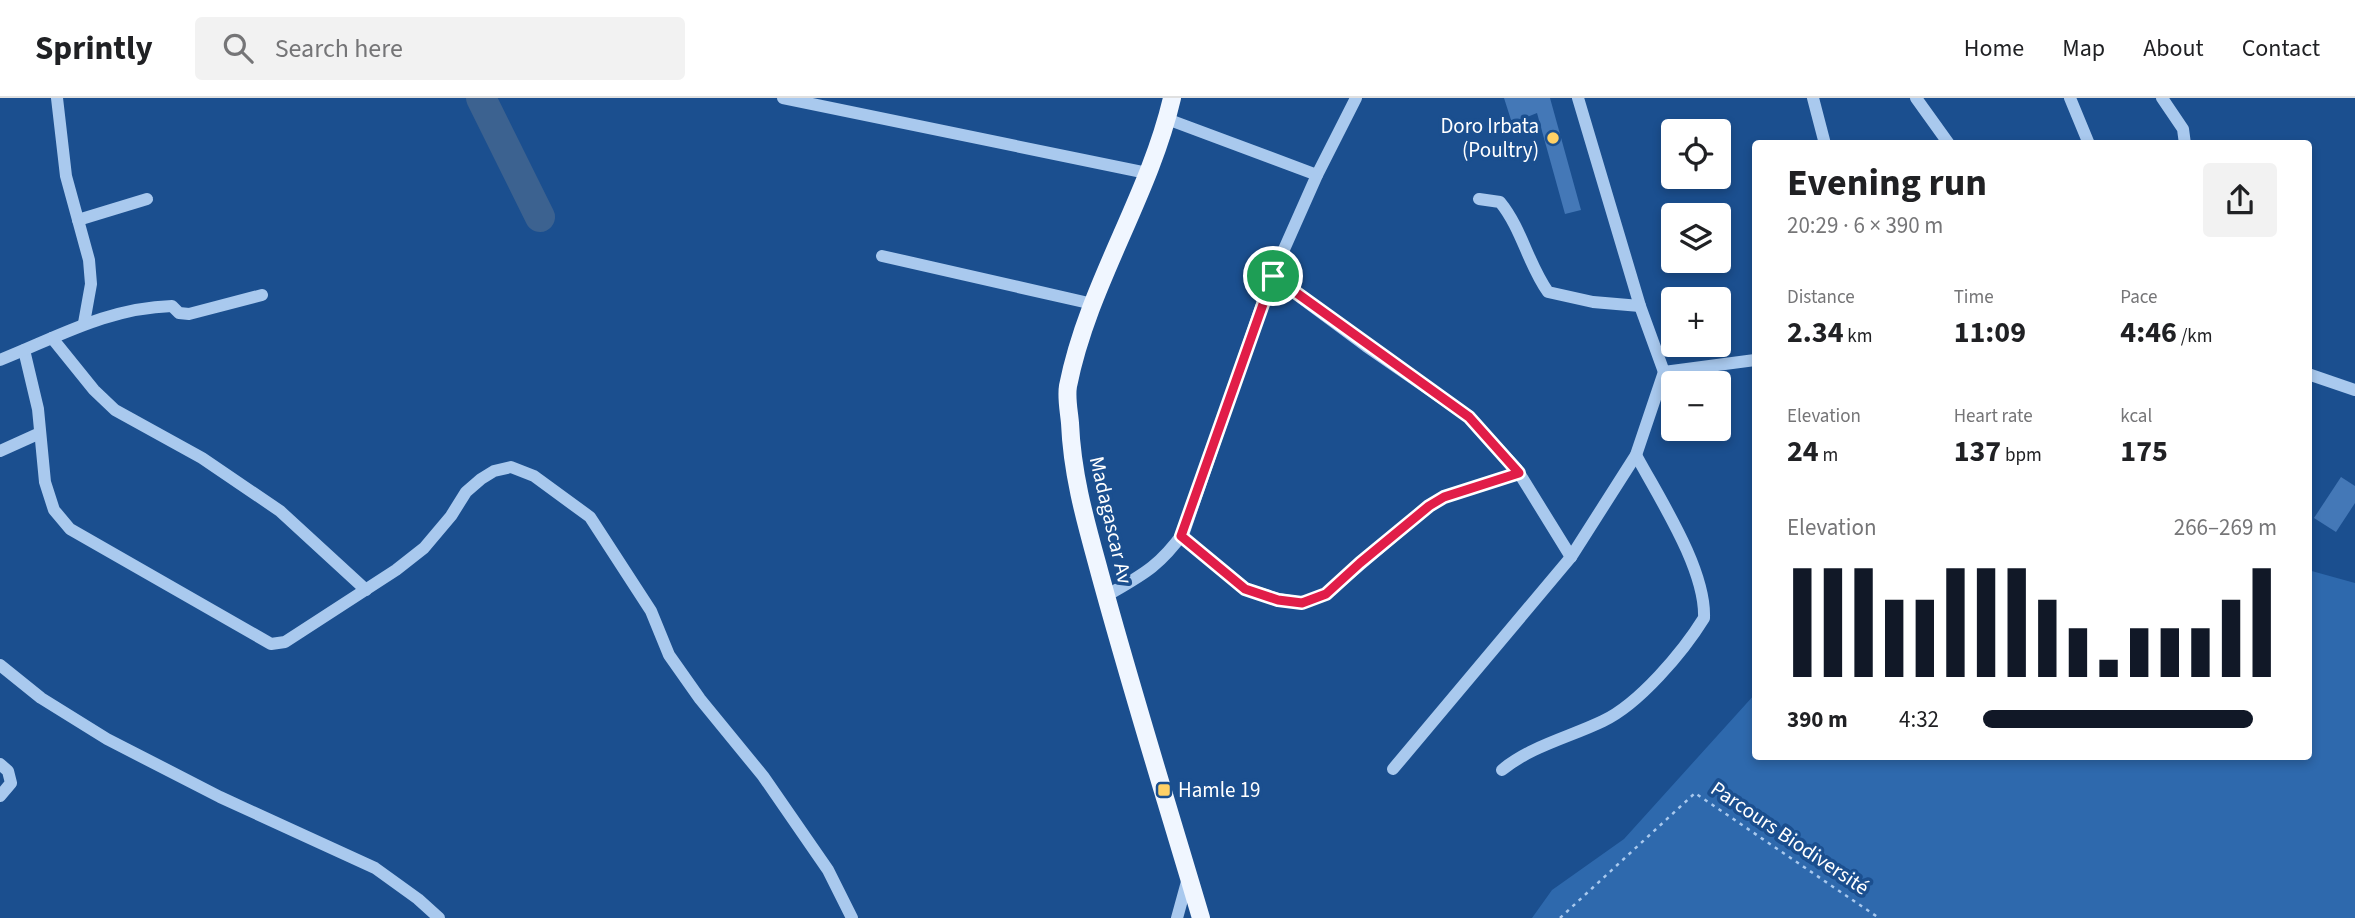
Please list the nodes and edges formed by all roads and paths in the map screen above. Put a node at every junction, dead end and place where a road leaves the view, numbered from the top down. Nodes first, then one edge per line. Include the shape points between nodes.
1 (57, 98) edge
2 (783, 98) edge
3 (1172, 98) edge
4 (1356, 98) edge
5 (1578, 98) edge
6 (1813, 98) edge
7 (1916, 98) edge
8 (2070, 98) edge
9 (2162, 98) edge
10 (1167, 119) junction
11 (1824, 140) edge
12 (1946, 140) edge
13 (2087, 140) edge
14 (2184, 140) edge
15 (1147, 173) junction
16 (1317, 175) junction
17 (147, 199) dead end
18 (1479, 199) dead end
19 (78, 220) junction
20 (882, 256) dead end
21 (1273, 276) junction
22 (262, 295) dead end
23 (1093, 304) junction
24 (1640, 306) junction
25 (84, 323) junction
26 (52, 338) junction
27 (24, 350) junction
28 (0, 360) edge
29 (1752, 360) edge
30 (1664, 371) edge
31 (1672, 371) edge
32 (2312, 375) edge
33 (1661, 381) edge
34 (2355, 390) edge
35 (40, 433) junction
36 (0, 451) edge
37 (1636, 455) junction
38 (1519, 473) junction
39 (1181, 536) junction
40 (1571, 557) junction
41 (366, 590) junction
42 (1106, 596) junction
43 (0, 665) edge
44 (0, 764) edge
45 (1393, 769) dead end
46 (1502, 770) dead end
47 (0, 796) edge
48 (1188, 876) junction
49 (439, 918) edge
50 (852, 918) edge
51 (1177, 918) edge
52 (1201, 918) edge
53 (1560, 918) edge
54 (1879, 918) edge

1 - 19 street via 66,176
2 - 15 street
3 - 10 main road, Madagascar Av
4 - 16 street
5 - 24 street
6 - 11 street
7 - 12 street
8 - 13 street
9 - 14 street via 2183,129
10 - 15 main road, Madagascar Av
10 - 16 street
15 - 23 main road, Madagascar Av
16 - 21 street
17 - 19 street
18 - 24 street via 1500,202 1513,218 1548,292
19 - 25 street via 91,284
20 - 23 street
21 - 38 street via 1469,417
21 - 39 street
22 - 25 street via 190,314 179,313 172,306
23 - 42 main road, Madagascar Av via 1068,389 1072,460
24 - 30 street
25 - 26 street
26 - 27 street
26 - 41 street via 115,410 202,458 281,511
27 - 28 street
27 - 35 street
29 - 31 street
32 - 34 street
33 - 37 street
35 - 36 street
35 - 41 street via 45,482 54,510 70,529 271,644 285,642
37 - 40 street
37 - 46 street via 1682,540 1701,587 1704,618 1644,693 1606,720 1553,741
38 - 39 street via 1444,497 1326,594 1302,603 1245,589
38 - 40 street
39 - 42 street via 1151,570
40 - 45 street
41 - 50 street via 424,548 481,479 511,467 534,476 590,517 651,611 669,655 763,776 828,870
42 - 48 main road, Madagascar Av
43 - 49 street via 41,698 107,739 375,868
44 - 47 street via 11,783
48 - 51 street
48 - 52 main road, Madagascar Av
53 - 54 path, Parcours Biodiversité via 1695,793

